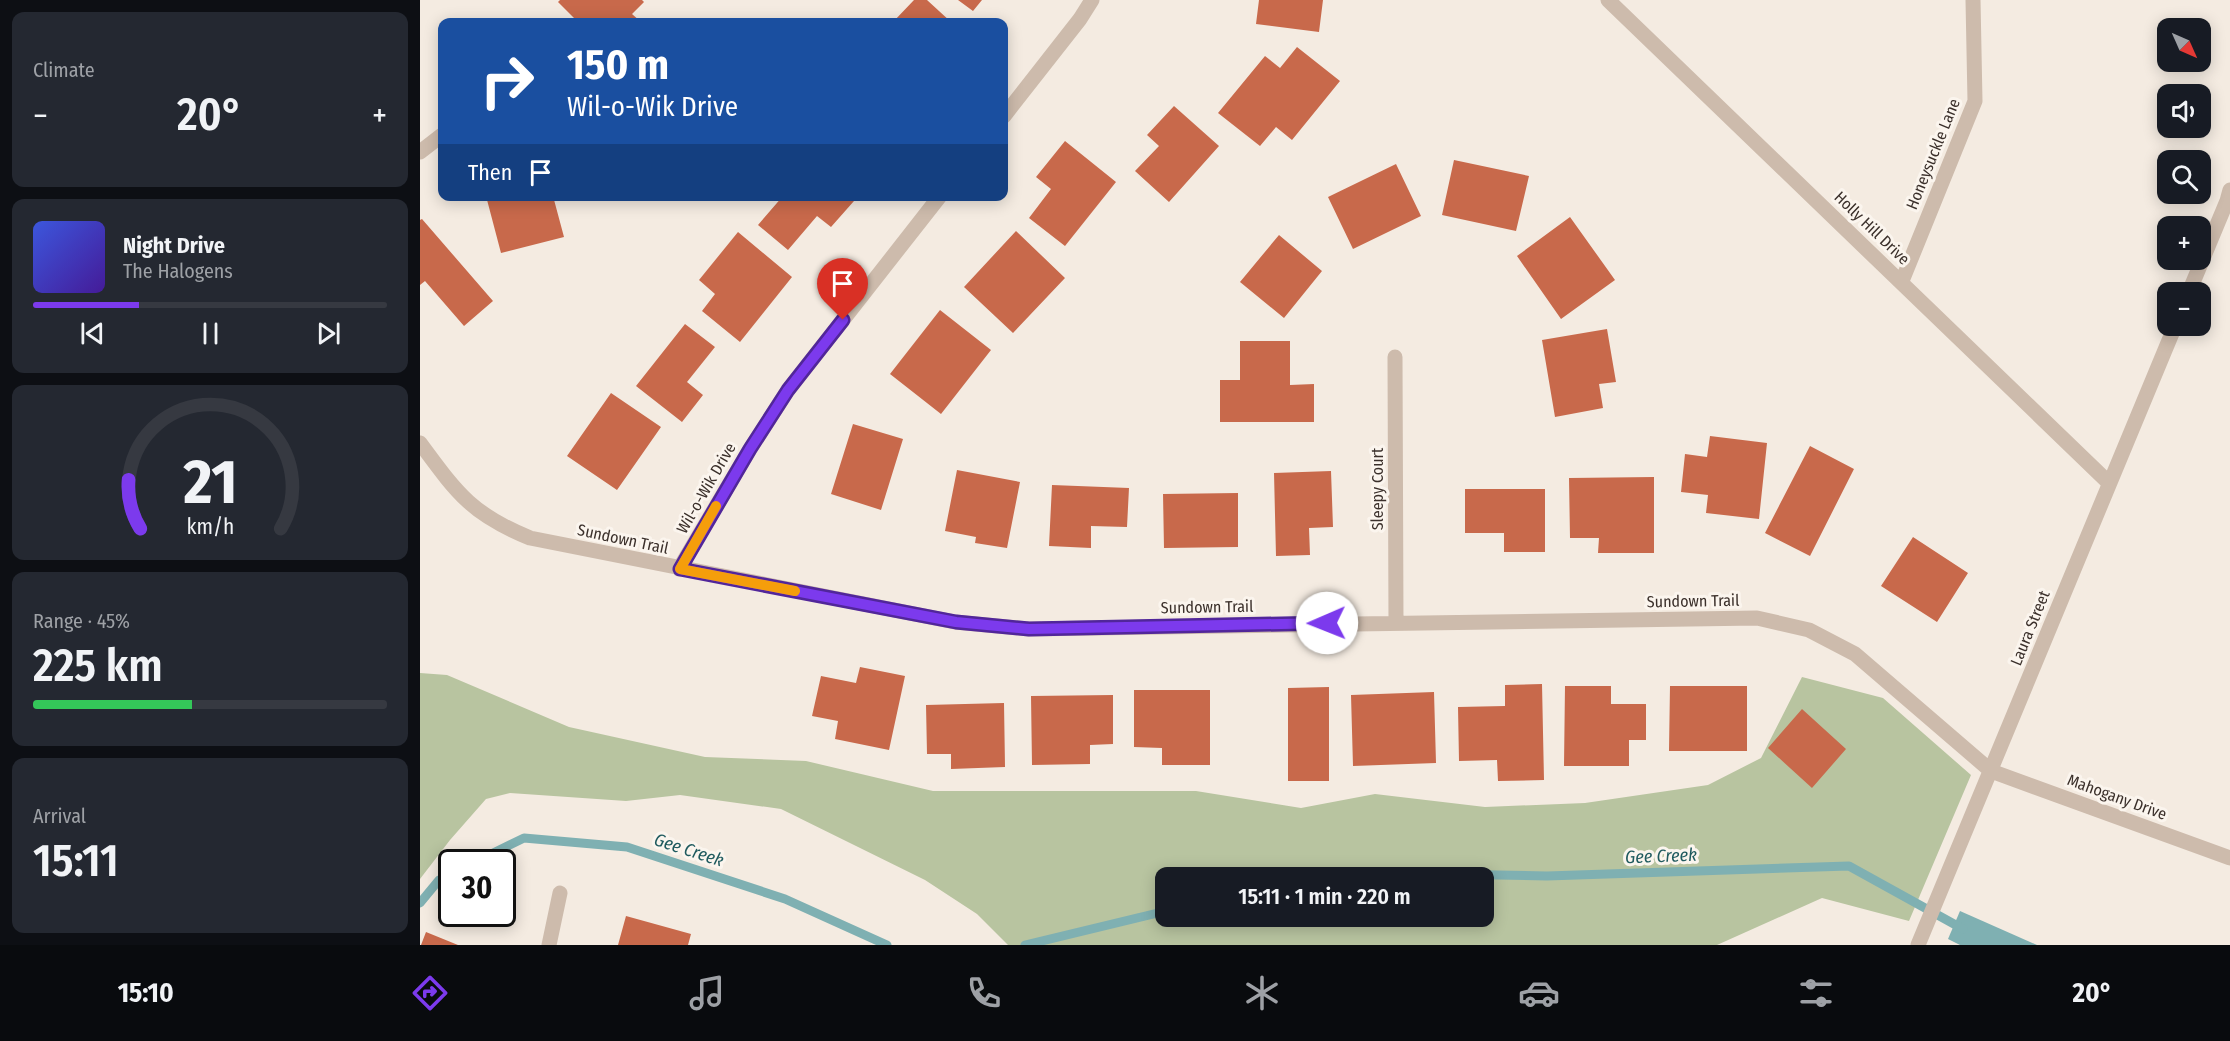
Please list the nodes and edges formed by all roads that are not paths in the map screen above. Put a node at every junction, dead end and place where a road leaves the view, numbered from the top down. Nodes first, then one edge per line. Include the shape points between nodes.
1 (1092, 0) edge
2 (1608, 0) edge
3 (1973, 0) edge
4 (1008, 111) edge
5 (438, 138) edge
6 (420, 152) edge
7 (2230, 190) edge
8 (936, 201) edge
9 (1902, 281) junction
10 (2193, 282) edge
11 (2171, 336) edge
12 (1395, 357) dead end
13 (420, 443) edge
14 (2109, 483) junction
15 (680, 569) junction
16 (1396, 622) junction
17 (1991, 771) junction
18 (2230, 858) edge
19 (560, 893) dead end
20 (549, 945) edge
21 (1918, 945) edge

1 - 4 street
2 - 9 street, Holly Hill Drive
3 - 9 street, Honeysuckle Lane via 1974,101
5 - 6 street
7 - 10 street
8 - 15 street, Wil-o-Wik Drive via 788,390
9 - 14 street, Holly Hill Drive
11 - 14 street, Laura Street
12 - 16 street, Sleepy Court
13 - 15 street, Sundown Trail via 453,488 500,526 530,538
14 - 17 street, Laura Street
15 - 16 street, Sundown Trail via 956,622 1029,629
16 - 17 street, Sundown Trail via 1756,618 1809,630 1855,654
17 - 18 street, Mahogany Drive
17 - 21 street, Laura Street
19 - 20 street

